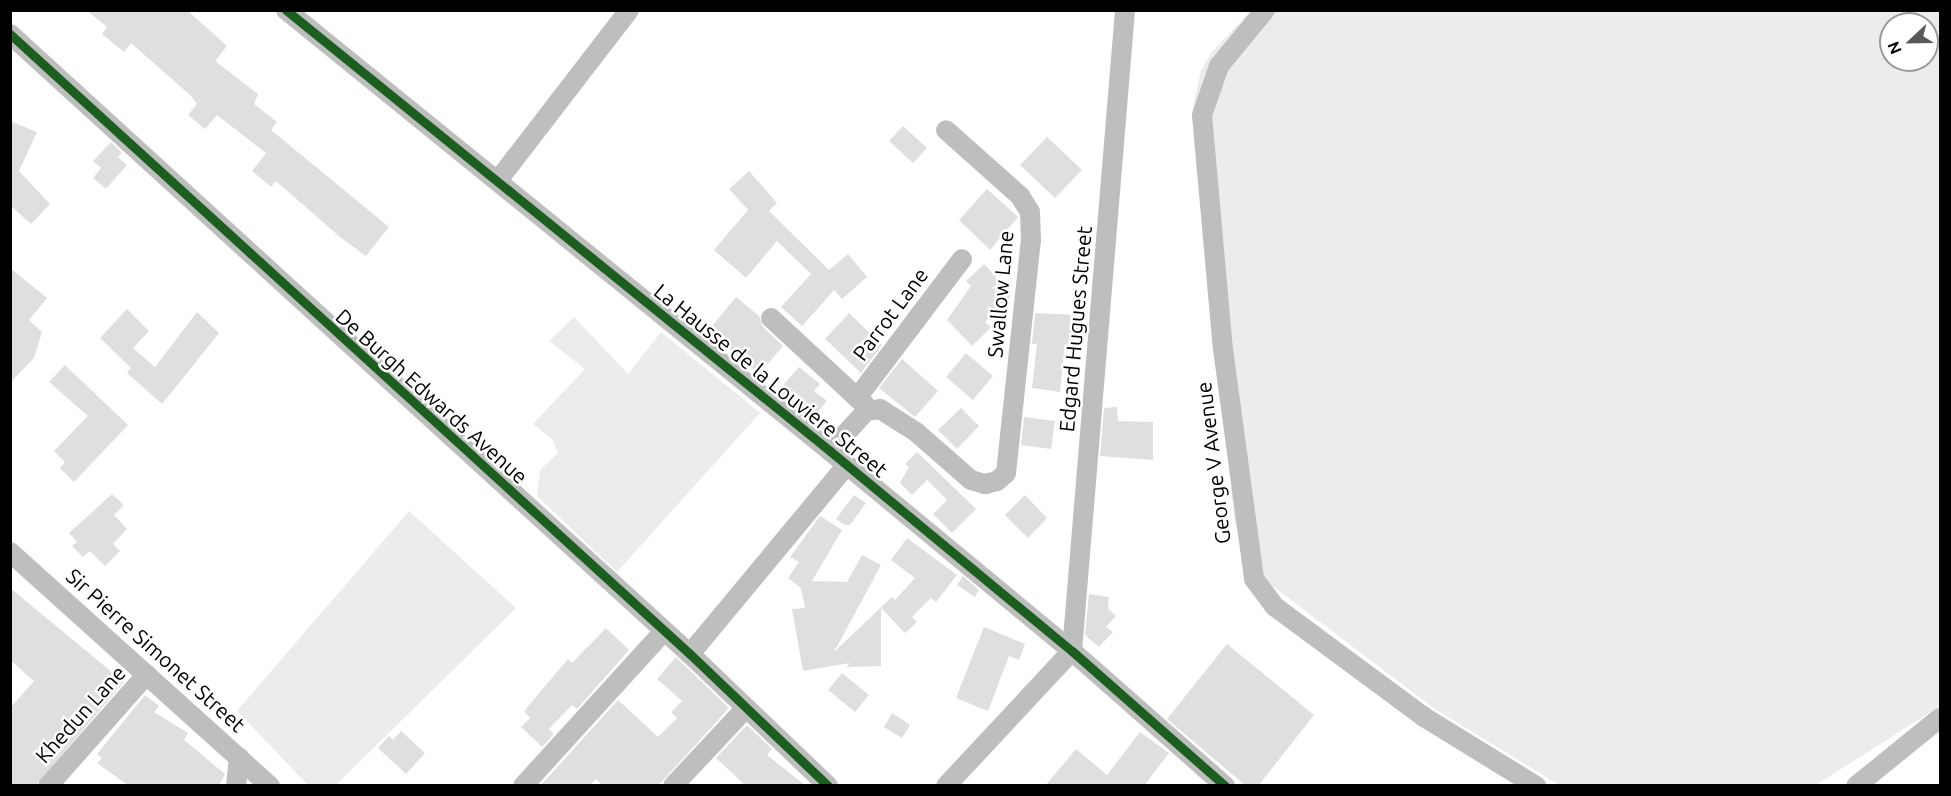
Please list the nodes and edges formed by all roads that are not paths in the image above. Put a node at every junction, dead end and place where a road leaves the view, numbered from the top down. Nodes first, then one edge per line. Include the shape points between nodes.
1 (286, 10) edge
2 (629, 10) edge
3 (1125, 10) edge
4 (1265, 10) edge
5 (10, 34) edge
6 (946, 130) dead end
7 (499, 179) junction
8 (962, 259) dead end
9 (771, 318) dead end
10 (869, 405) junction
11 (830, 451) junction
12 (847, 465) junction
13 (10, 552) edge
14 (664, 631) junction
15 (1072, 651) junction
16 (690, 654) junction
17 (147, 674) junction
18 (746, 708) junction
19 (1941, 718) edge
20 (239, 757) junction
21 (826, 785) edge
22 (48, 786) edge
23 (237, 786) edge
24 (270, 786) edge
25 (523, 786) edge
26 (673, 786) edge
27 (946, 786) edge
28 (1225, 786) edge
29 (1536, 786) edge
30 (1856, 786) edge

1 - 7 street, La Hausse de la Louviere Street
2 - 7 street
3 - 15 street, Edgard Hugues Street
4 - 29 street, George V Avenue via 1219,66 1202,116 1223,349 1254,579 1274,606 1414,710
5 - 14 street, De Burgh Edwards Avenue
6 - 10 street, Swallow Lane via 1020,196 1030,212 1031,240 1005,473 997,482 971,480 916,432
7 - 11 street, La Hausse de la Louviere Street
8 - 10 street, Parrot Lane
9 - 10 street
10 - 11 street, Parrot Lane
11 - 12 street, La Hausse de la Louviere Street
12 - 15 street, La Hausse de la Louviere Street
12 - 16 street
13 - 17 street, Sir Pierre Simonet Street
14 - 16 street, De Burgh Edwards Avenue
14 - 25 street
15 - 27 street
15 - 28 street, La Hausse de la Louviere Street
16 - 18 street, De Burgh Edwards Avenue
17 - 20 street, Sir Pierre Simonet Street
17 - 22 street, Khedun Lane
18 - 21 street, De Burgh Edwards Avenue
18 - 26 street
19 - 30 street
20 - 23 street
20 - 24 street, Sir Pierre Simonet Street

